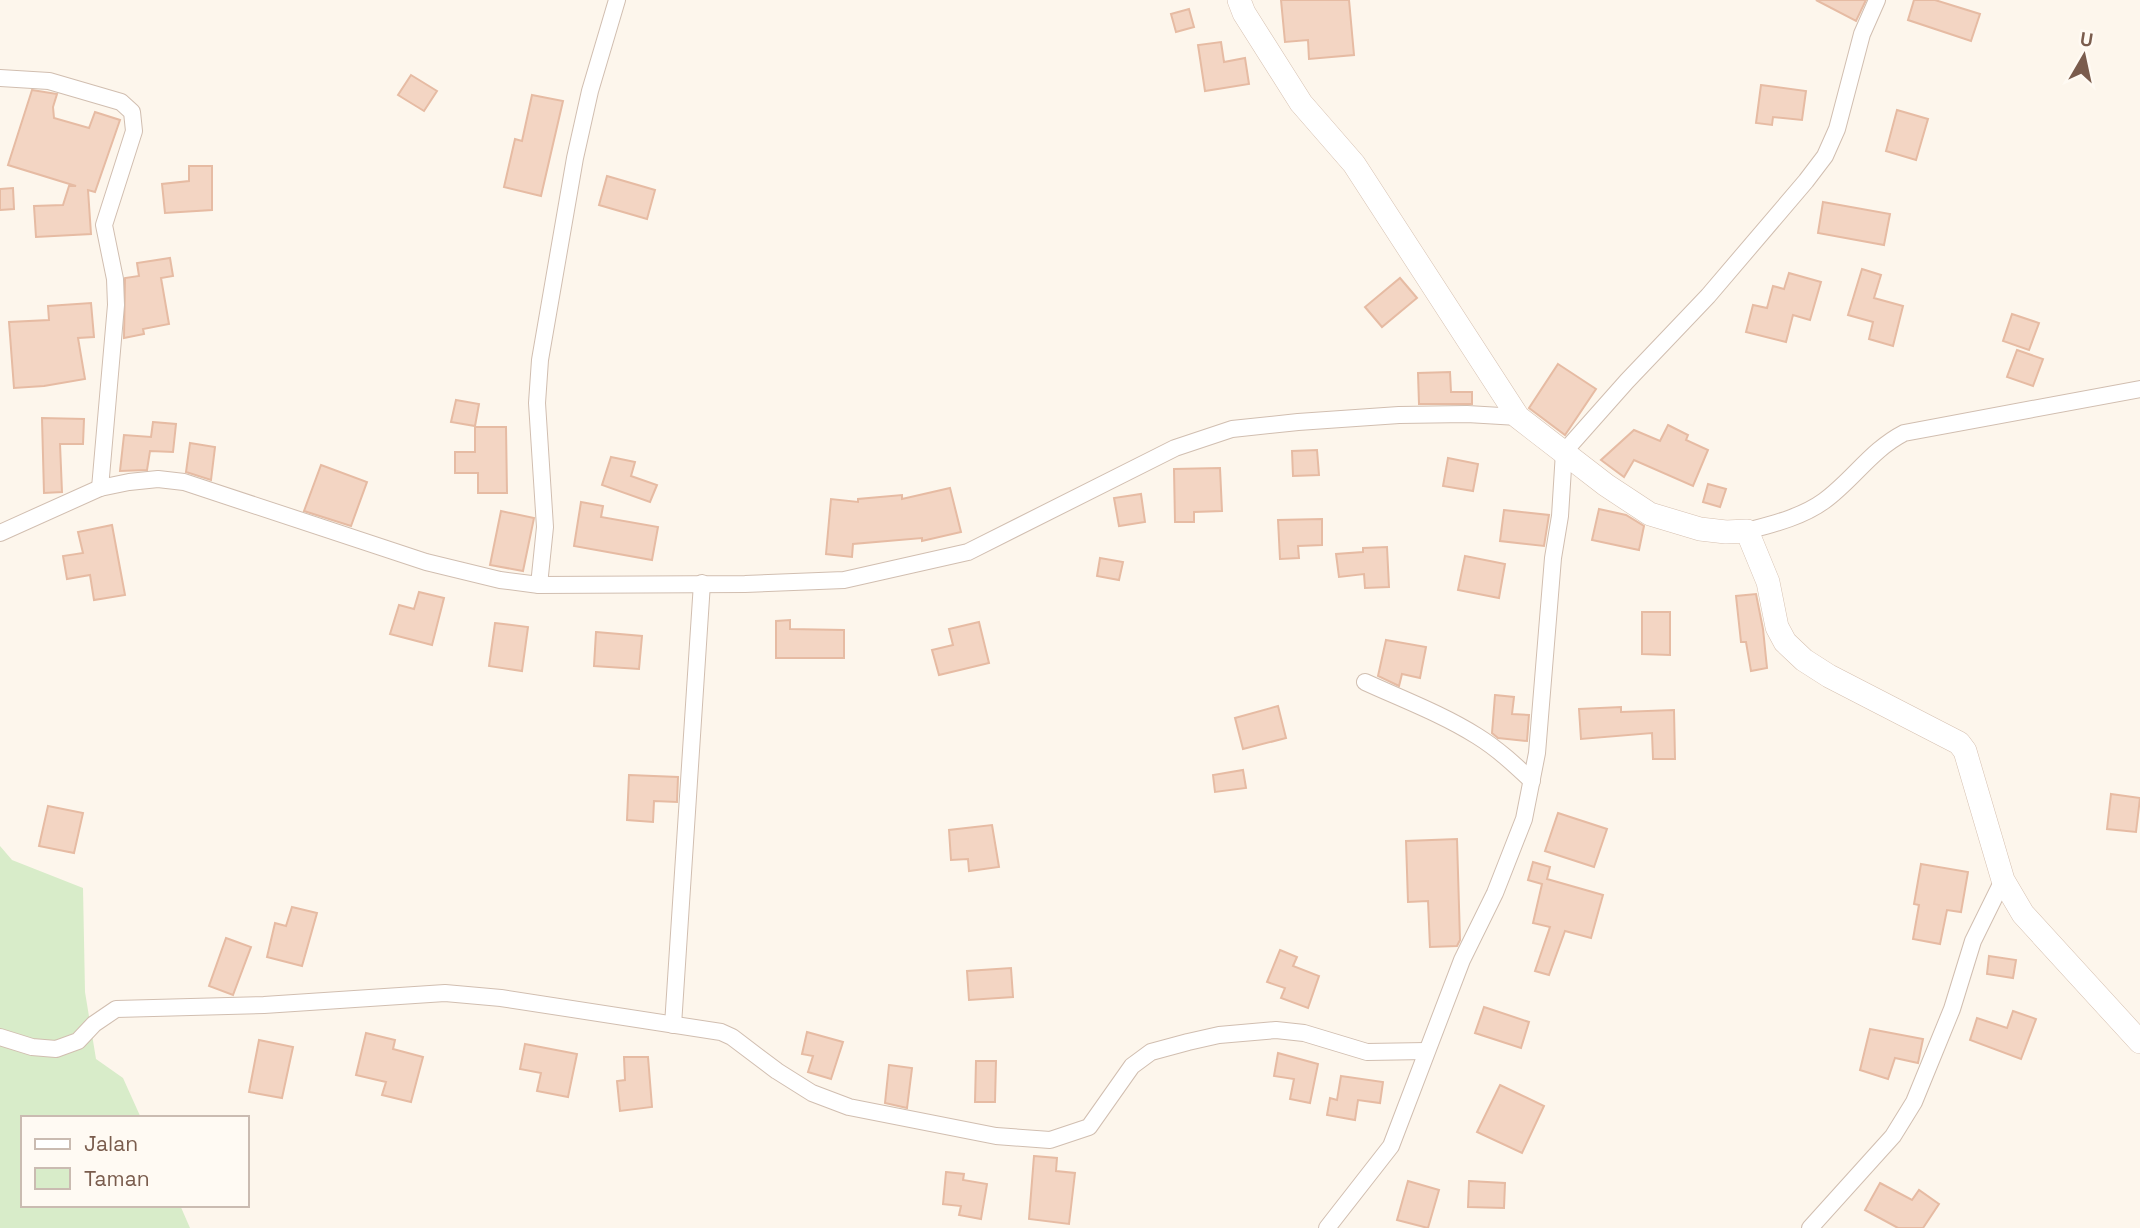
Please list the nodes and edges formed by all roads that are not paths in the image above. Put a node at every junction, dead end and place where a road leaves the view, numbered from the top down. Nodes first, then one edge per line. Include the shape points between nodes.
1 (617, 0) edge
2 (1239, 0) edge
3 (1877, 0) edge
4 (0, 78) edge
5 (2140, 389) edge
6 (1518, 417) junction
7 (1563, 453) junction
8 (100, 488) junction
9 (1747, 531) junction
10 (0, 533) edge
11 (702, 583) junction
12 (539, 585) junction
13 (1365, 682) dead end
14 (1532, 781) junction
15 (2003, 880) junction
16 (673, 1025) junction
17 (0, 1037) edge
18 (2140, 1042) edge
19 (1426, 1051) junction
20 (1328, 1228) edge
21 (1810, 1228) edge

1 - 12 street via 575,158 541,360 537,404 545,527
2 - 6 street via 1301,103 1354,164
3 - 7 street via 1825,156 1708,296
4 - 8 street via 49,81 121,102 132,112 134,131 104,225 116,305
5 - 9 street via 1904,433 1874,452 1825,501
6 - 7 street
6 - 11 street via 1399,415 1232,429 1175,448 968,552 844,580
7 - 9 street via 1650,514 1700,529
7 - 14 street
8 - 10 street
8 - 12 street via 158,479 184,482 426,562
9 - 15 street via 1768,582 1784,642 1829,676 1951,737 1965,751
11 - 12 street
11 - 16 street
13 - 14 street via 1478,737
14 - 19 street via 1515,844
15 - 18 street via 2023,914
15 - 21 street via 1973,941 1952,1009 1914,1102 1893,1136
16 - 17 street via 445,993 116,1009 78,1041 56,1049
16 - 19 street via 722,1032 812,1093 849,1107 996,1136 1050,1140 1088,1127 1132,1066 1151,1052 1188,1042 1276,1030 1304,1033 1367,1052
19 - 20 street via 1391,1146

